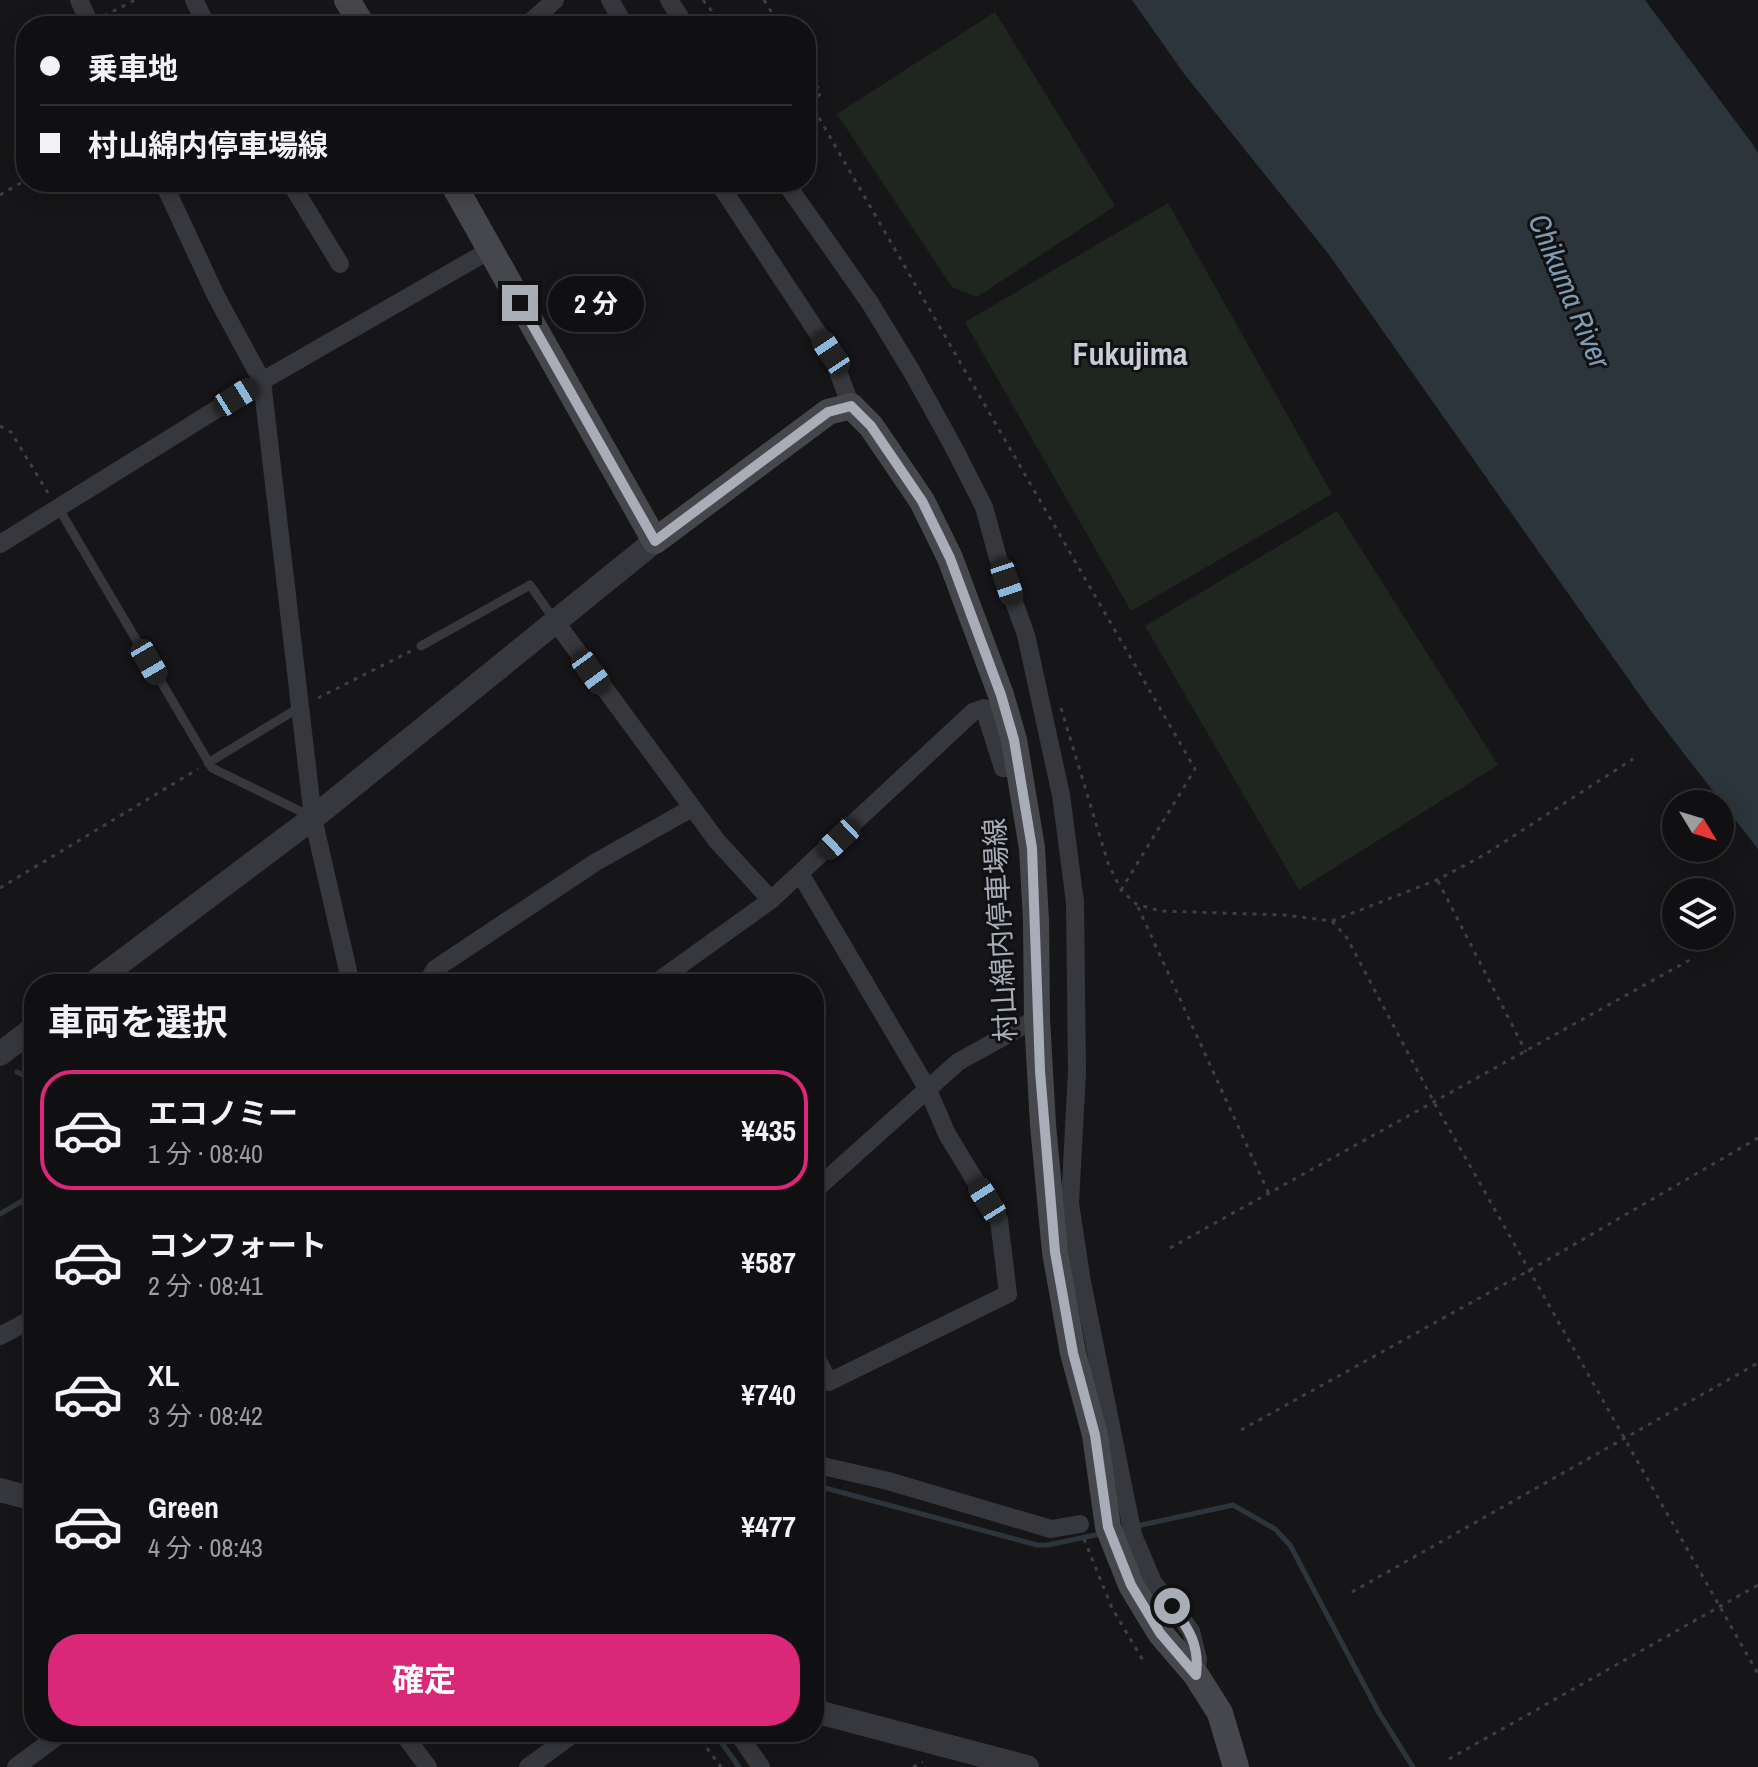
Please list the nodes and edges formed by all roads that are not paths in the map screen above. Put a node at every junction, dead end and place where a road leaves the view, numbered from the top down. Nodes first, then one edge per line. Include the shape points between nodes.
1 (555, 0) edge
2 (537, 16) edge
3 (168, 192) edge
4 (296, 192) edge
5 (458, 192) edge
6 (725, 192) edge
7 (792, 192) edge
8 (490, 250) junction
9 (340, 264) dead end
10 (262, 381) junction
11 (851, 406) junction
12 (59, 509) junction
13 (655, 541) junction
14 (0, 544) edge
15 (555, 621) junction
16 (421, 646) road end
17 (300, 707) junction
18 (208, 763) junction
19 (1019, 768) junction
20 (692, 808) junction
21 (313, 818) junction
22 (801, 875) junction
23 (771, 900) junction
24 (105, 974) edge
25 (349, 974) edge
26 (432, 974) edge
27 (668, 974) edge
28 (1037, 1018) junction
29 (24, 1036) edge
30 (0, 1054) edge
31 (927, 1088) junction
32 (824, 1182) edge
33 (24, 1323) edge
34 (0, 1336) edge
35 (824, 1373) edge
36 (824, 1466) edge
37 (0, 1490) edge
38 (24, 1496) edge
39 (1080, 1524) road end
40 (1196, 1675) junction
41 (824, 1714) edge
42 (50, 1742) edge
43 (409, 1742) edge
44 (562, 1742) edge
45 (744, 1742) edge
46 (16, 1767) edge
47 (428, 1767) edge
48 (528, 1767) edge
49 (761, 1767) edge
50 (1027, 1767) edge
51 (1236, 1767) edge

1 - 2 street
3 - 10 street
4 - 9 street
5 - 8 main road
6 - 11 street via 831,353
7 - 40 street via 870,303 954,448 984,507 1026,635 1061,795 1075,902 1077,1072 1070,1203 1082,1282 1133,1535 1153,1582 1191,1631
8 - 10 street
8 - 13 main road
10 - 12 street
10 - 17 street
11 - 13 main road via 828,412
11 - 19 main road, 村山綿内停車場線 via 910,481 950,558 1001,695
12 - 14 street
12 - 18 lane
13 - 15 street
15 - 16 lane via 530,585
15 - 20 street
15 - 21 street
17 - 18 lane
17 - 21 street
18 - 21 lane
19 - 22 street via 1003,768 984,708 973,712
19 - 28 main road, 村山綿内停車場線 via 1032,848
20 - 23 street
20 - 26 street via 596,862
21 - 24 street
21 - 25 street
22 - 23 street
22 - 31 street
23 - 27 street
28 - 31 street via 958,1062
28 - 40 main road, 村山綿内停車場線 via 1055,1252 1095,1435 1108,1527 1131,1585 1160,1633
29 - 30 street
31 - 32 street
31 - 35 street via 947,1134 999,1220 1008,1294 829,1382
33 - 34 street
36 - 39 street via 1051,1529
37 - 38 street
40 - 51 main road, 村山綿内停車場線 via 1220,1713
41 - 50 street
42 - 46 street
43 - 47 street
44 - 48 street
45 - 49 street

